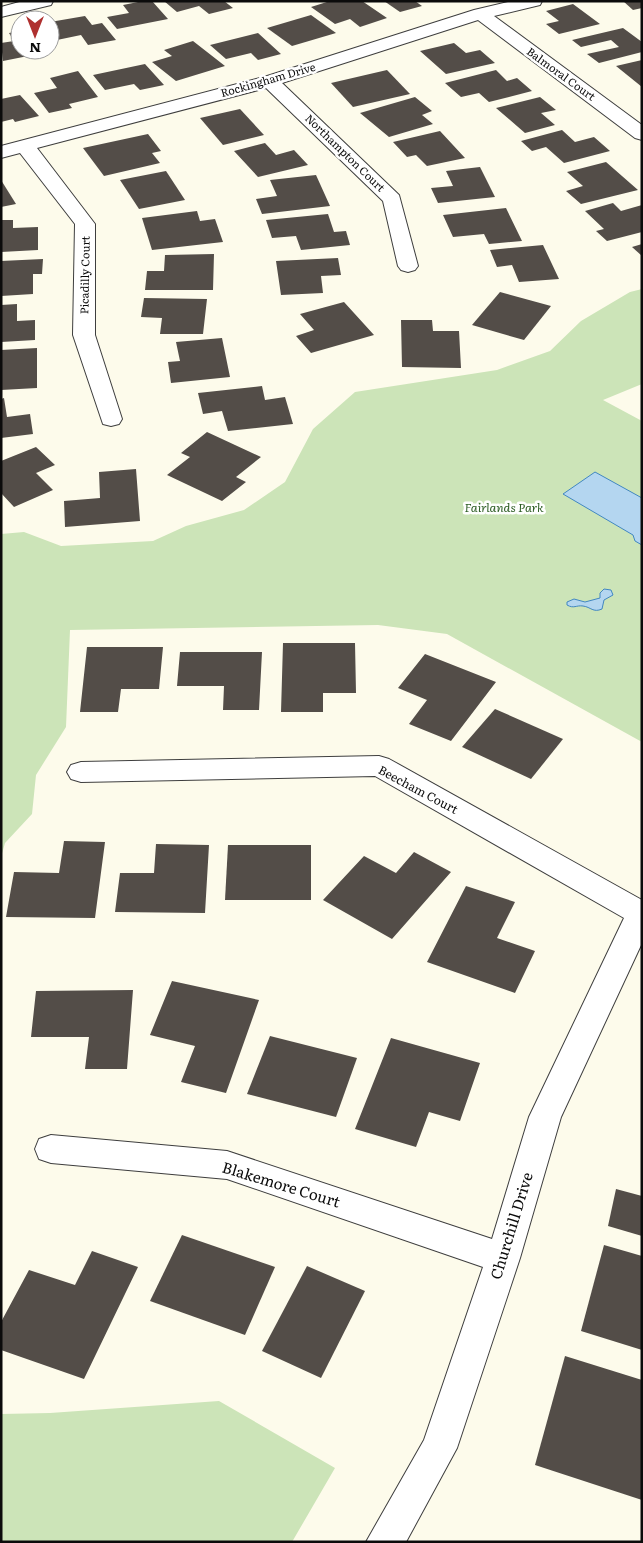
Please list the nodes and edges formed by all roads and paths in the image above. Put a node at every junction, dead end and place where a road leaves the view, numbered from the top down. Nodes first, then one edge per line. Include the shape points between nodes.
1 (45, 1) edge
2 (534, 1) edge
3 (1, 12) edge
4 (480, 14) junction
5 (270, 81) junction
6 (642, 134) edge
7 (25, 146) junction
8 (1, 152) edge
9 (408, 266) dead end
10 (111, 419) dead end
11 (81, 772) dead end
12 (641, 912) edge
13 (50, 1148) dead end
14 (503, 1258) junction
15 (386, 1542) edge

1 - 3 street
2 - 4 street, Rockingham Drive
4 - 5 street, Rockingham Drive
4 - 6 street, Balmoral Court
5 - 7 street, Rockingham Drive
5 - 9 street, Northampton Court via 392,199
7 - 8 street, Rockingham Drive
7 - 10 street, Picadilly Court via 86,224 84,335
11 - 12 street, Beecham Court via 379,766
12 - 14 street, Churchill Drive via 545,1117
13 - 14 street, Blakemore Court via 227,1165
14 - 15 street, Churchill Drive via 439,1448

